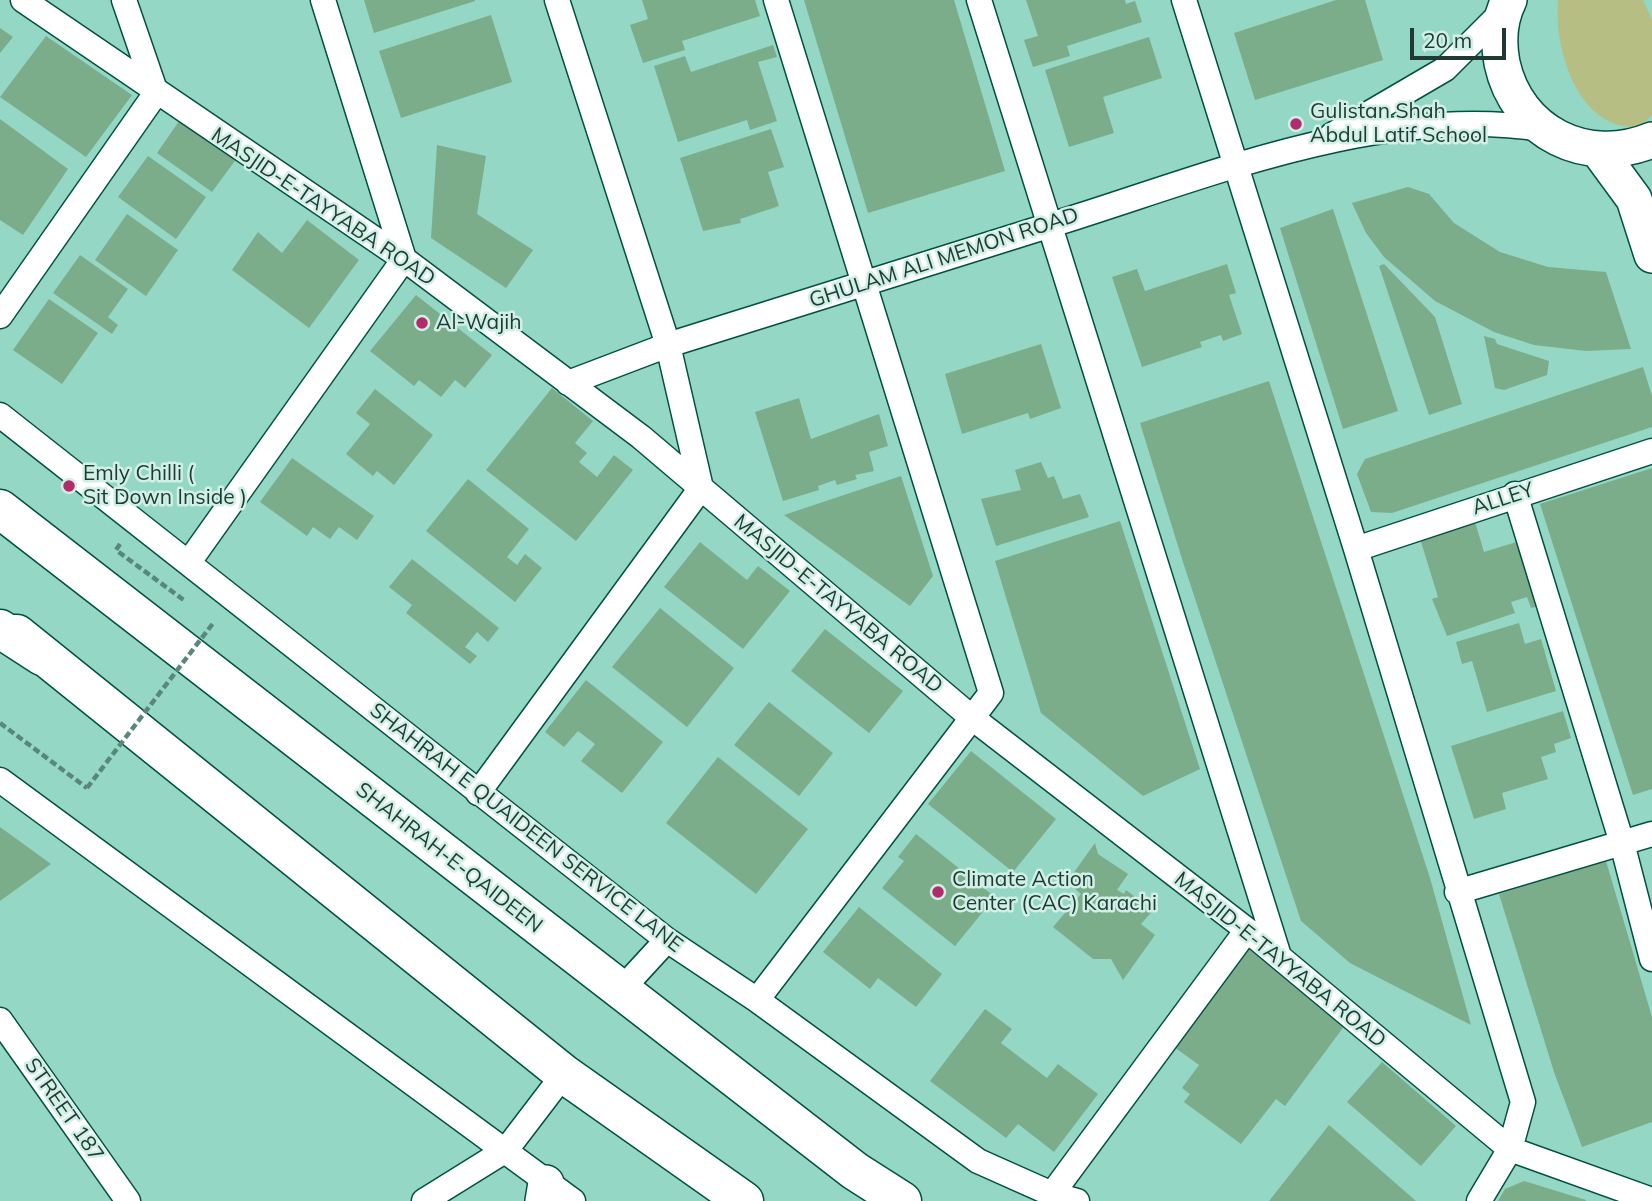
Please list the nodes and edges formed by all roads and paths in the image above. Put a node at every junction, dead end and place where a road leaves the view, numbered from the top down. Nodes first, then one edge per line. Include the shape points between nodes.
1 (23, 0) edge
2 (124, 0) edge
3 (323, 0) edge
4 (557, 0) edge
5 (776, 0) edge
6 (979, 0) edge
7 (1184, 0) edge
8 (1506, 6) edge
9 (156, 93) junction
10 (1542, 129) junction
11 (1652, 140) edge
12 (1322, 141) junction
13 (1598, 150) junction
14 (1235, 167) junction
15 (1048, 225) junction
16 (1652, 255) edge
17 (404, 259) junction
18 (865, 283) junction
19 (0, 316) edge
20 (668, 345) junction
21 (568, 383) junction
22 (0, 415) edge
23 (1652, 451) edge
24 (701, 488) junction
25 (1515, 494) junction
26 (0, 509) edge
27 (1356, 549) junction
28 (116, 550) dead end
29 (189, 562) junction
30 (192, 606) dead end
31 (203, 614) dead end
32 (0, 619) edge
33 (0, 629) edge
34 (43, 656) junction
35 (971, 717) junction
36 (0, 723) edge
37 (0, 779) edge
38 (478, 793) junction
39 (1652, 834) edge
40 (1622, 843) junction
41 (1457, 892) junction
42 (1247, 930) junction
43 (667, 940) junction
44 (1279, 956) junction
45 (1652, 959) edge
46 (621, 990) junction
47 (757, 1000) junction
48 (0, 1020) edge
49 (564, 1074) junction
50 (1510, 1149) junction
51 (506, 1150) junction
52 (1052, 1194) junction
53 (554, 1195) edge
54 (1652, 1200) edge
55 (128, 1201) edge
56 (424, 1201) edge
57 (744, 1201) edge
58 (902, 1201) edge
59 (1077, 1201) edge
60 (1479, 1201) edge

1 - 9 street, MASJID-E-TAYYABA ROAD
2 - 9 street
3 - 17 street
4 - 20 street
5 - 18 street
6 - 15 street
7 - 14 street
8 - 10 street via 1499,47 1506,82 1515,100
8 - 12 street via 1445,69
9 - 17 street, MASJID-E-TAYYABA ROAD
9 - 19 street
10 - 12 street via 1461,123
10 - 13 street via 1559,140
11 - 13 street via 1633,148
12 - 14 street, GHULAM ALI MEMON ROAD
13 - 16 street via 1634,199
14 - 15 street, GHULAM ALI MEMON ROAD
14 - 27 street
15 - 18 street, GHULAM ALI MEMON ROAD
15 - 44 street
17 - 21 street, MASJID-E-TAYYABA ROAD
17 - 29 street
18 - 20 street, GHULAM ALI MEMON ROAD
18 - 35 street via 991,693
20 - 21 street, GHULAM ALI MEMON ROAD
20 - 24 street
21 - 24 street, MASJID-E-TAYYABA ROAD
22 - 29 street, SHAHRAH E QUAIDEEN SERVICE LANE
23 - 25 street, ALLEY
24 - 35 street, MASJID-E-TAYYABA ROAD
24 - 38 street
25 - 27 street, ALLEY
25 - 40 street
26 - 46 main road, SHAHRAH-E-QAIDEEN
27 - 41 street
28 - 30 path
29 - 38 street, SHAHRAH E QUAIDEEN SERVICE LANE
31 - 36 path, bridge via 214,622 87,788
32 - 34 main road
33 - 34 main road
34 - 49 main road
35 - 42 street, MASJID-E-TAYYABA ROAD
35 - 47 street
37 - 51 street
38 - 43 street, SHAHRAH E QUAIDEEN SERVICE LANE
39 - 40 street
40 - 41 street
40 - 45 street
41 - 50 street via 1523,1102
42 - 44 street, MASJID-E-TAYYABA ROAD
42 - 52 street
43 - 46 street
43 - 47 street, SHAHRAH E QUAIDEEN SERVICE LANE
44 - 50 street, MASJID-E-TAYYABA ROAD
46 - 58 main road, SHAHRAH-E-QAIDEEN via 855,1171
47 - 52 street, SHAHRAH E QUAIDEEN SERVICE LANE via 978,1161
48 - 55 street, STREET 187
49 - 51 street
49 - 57 main road
50 - 54 street, MASJID-E-TAYYABA ROAD
50 - 60 street
51 - 53 street
51 - 56 street
52 - 59 street, SHAHRAH E QUAIDEEN SERVICE LANE

